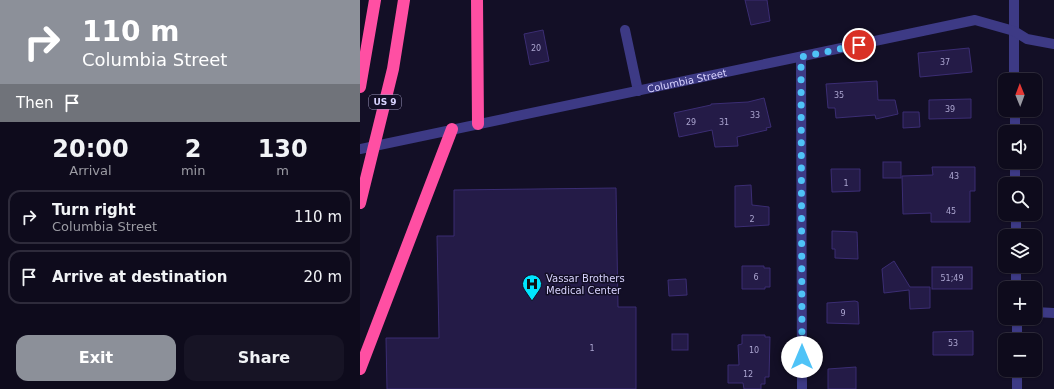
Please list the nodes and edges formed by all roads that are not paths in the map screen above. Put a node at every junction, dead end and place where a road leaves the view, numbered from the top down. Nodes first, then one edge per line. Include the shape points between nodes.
1 (375, 0) edge
2 (404, 0) edge
3 (477, 0) edge
4 (1014, 0) edge
5 (625, 30) dead end
6 (1014, 31) junction
7 (1054, 44) edge
8 (801, 57) junction
9 (1014, 73) edge
10 (360, 87) edge
11 (638, 90) junction
12 (478, 124) junction
13 (452, 129) junction
14 (360, 149) edge
15 (360, 203) edge
16 (1042, 312) edge
17 (1054, 313) edge
18 (360, 369) edge
19 (1017, 377) edge
20 (802, 389) edge
21 (1017, 389) edge

1 - 10 highway, US 9
2 - 15 highway, US 9 via 391,75
3 - 12 highway
4 - 6 street
5 - 11 street
6 - 7 street, Columbia Street via 1027,38
6 - 8 street, Columbia Street via 975,20
6 - 9 street
8 - 11 street, Columbia Street
8 - 20 street
11 - 12 street, Columbia Street
12 - 13 street, Columbia Street
13 - 14 street, Columbia Street
13 - 18 highway
16 - 17 street
19 - 21 street

